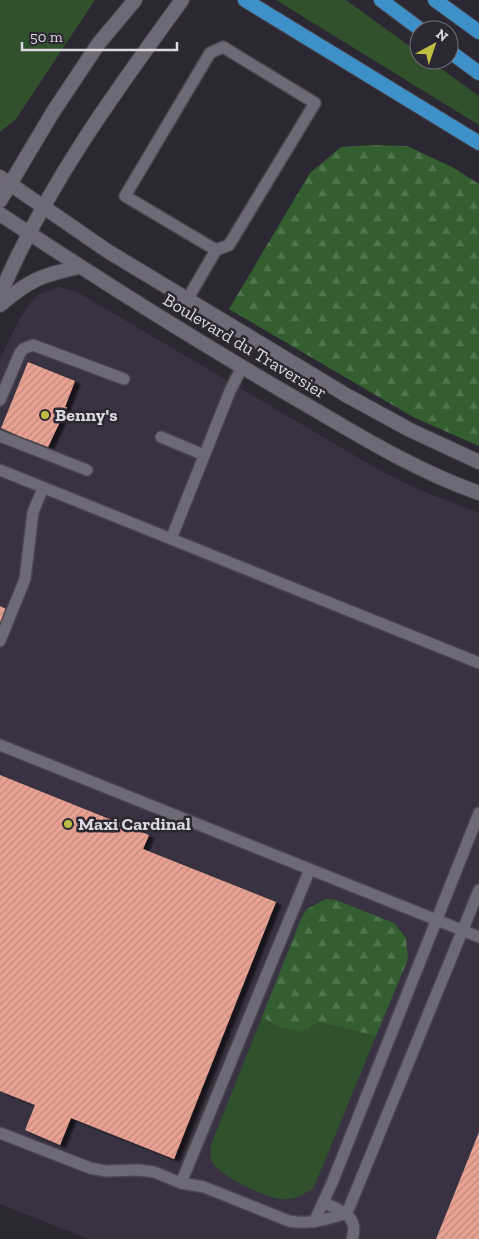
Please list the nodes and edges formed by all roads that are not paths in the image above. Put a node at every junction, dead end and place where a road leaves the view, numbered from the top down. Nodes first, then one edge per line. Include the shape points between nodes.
1 (135, 0) edge
2 (182, 0) edge
3 (245, 0) edge
4 (381, 0) edge
5 (435, 0) edge
6 (409, 21) edge
7 (479, 32) edge
8 (459, 58) edge
9 (479, 73) edge
10 (479, 143) edge
11 (5, 180) edge
12 (0, 201) edge
13 (43, 206) junction
14 (0, 214) edge
15 (28, 232) junction
16 (216, 250) junction
17 (79, 267) junction
18 (0, 295) edge
19 (187, 300) junction
20 (0, 305) edge
21 (242, 367) junction
22 (124, 379) dead end
23 (0, 400) edge
24 (0, 436) edge
25 (161, 438) dead end
26 (204, 455) junction
27 (479, 462) edge
28 (0, 470) edge
29 (87, 470) dead end
30 (43, 488) junction
31 (479, 492) edge
32 (171, 539) junction
33 (0, 641) edge
34 (479, 663) edge
35 (0, 745) edge
36 (479, 813) edge
37 (310, 869) junction
38 (479, 890) edge
39 (436, 920) junction
40 (463, 930) junction
41 (479, 937) edge
42 (0, 1133) edge
43 (181, 1183) junction
44 (323, 1202) junction
45 (348, 1214) junction
46 (314, 1222) junction
47 (352, 1239) edge

1 - 11 street via 99,43
2 - 13 street via 116,92
3 - 10 highway
4 - 6 highway
5 - 7 highway
8 - 9 highway
11 - 12 street
11 - 13 street, Boulevard du Traversier
13 - 15 street
13 - 19 street, Boulevard du Traversier via 101,247
14 - 15 street, Boulevard du Traversier
15 - 17 street, Boulevard du Traversier
15 - 18 street
16 - 16 lane via 229,245 315,103 222,47 210,53 124,196
16 - 19 lane
17 - 20 street via 37,278
17 - 21 street, Boulevard du Traversier
19 - 27 street, Boulevard du Traversier via 394,421
21 - 26 lane
21 - 31 street, Boulevard du Traversier via 397,457
22 - 23 lane via 33,345 20,353
24 - 29 lane
25 - 26 lane
26 - 32 lane
28 - 30 lane
30 - 32 lane
30 - 33 lane via 33,512 25,579
32 - 34 lane
35 - 37 lane
36 - 39 lane
37 - 39 lane
37 - 43 lane
38 - 40 lane
39 - 40 lane
39 - 44 lane
40 - 41 lane
40 - 45 lane
42 - 43 lane via 90,1168 154,1172
43 - 46 lane via 204,1188 289,1222
44 - 45 lane
44 - 46 lane
45 - 46 lane
45 - 47 lane via 354,1226

